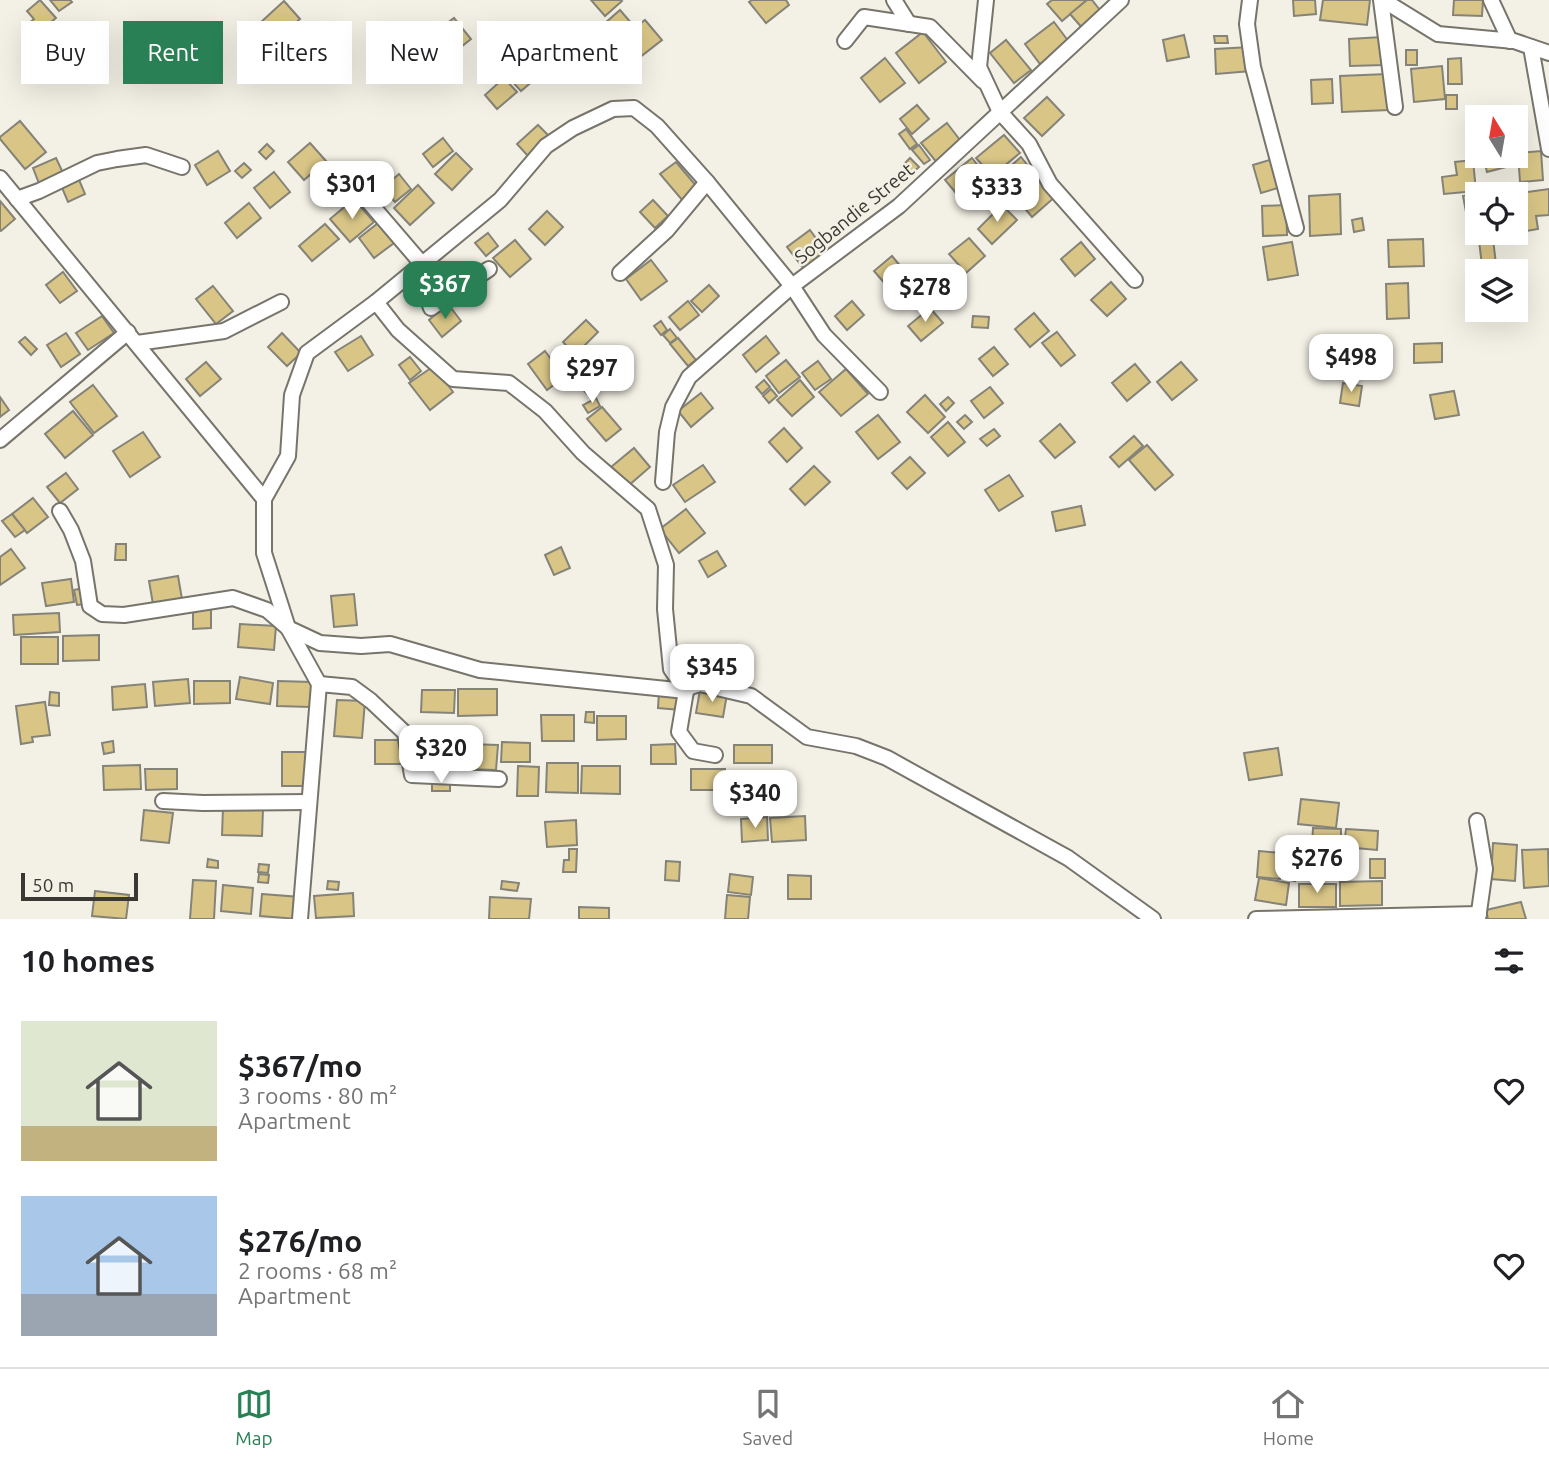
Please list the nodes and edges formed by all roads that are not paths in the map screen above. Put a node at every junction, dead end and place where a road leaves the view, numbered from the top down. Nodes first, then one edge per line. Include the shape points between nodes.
1 (894, 0) edge
2 (986, 0) edge
3 (1121, 0) edge
4 (1250, 0) edge
5 (1382, 0) edge
6 (1491, 0) edge
7 (909, 24) junction
8 (845, 41) dead end
9 (1510, 41) junction
10 (1531, 47) junction
11 (1549, 53) edge
12 (989, 87) junction
13 (1395, 107) dead end
14 (1000, 111) junction
15 (1549, 149) edge
16 (182, 167) dead end
17 (0, 178) edge
18 (707, 182) junction
19 (362, 194) dead end
20 (17, 199) junction
21 (1296, 228) dead end
22 (420, 266) junction
23 (489, 269) dead end
24 (620, 273) dead end
25 (1135, 281) dead end
26 (792, 286) junction
27 (281, 302) dead end
28 (376, 302) junction
29 (128, 331) junction
30 (138, 343) junction
31 (880, 392) dead end
32 (0, 440) edge
33 (663, 482) dead end
34 (264, 499) junction
35 (60, 510) dead end
36 (288, 628) junction
37 (319, 684) junction
38 (686, 691) junction
39 (715, 755) dead end
40 (499, 779) dead end
41 (163, 801) dead end
42 (309, 802) junction
43 (1477, 821) dead end
44 (1479, 916) edge
45 (300, 919) edge
46 (1153, 919) edge
47 (1256, 919) edge

1 - 7 street
2 - 12 street via 979,67
3 - 14 street, Sogbandie Street
4 - 21 street via 1247,24 1253,67
5 - 9 street via 1437,34
5 - 13 street
6 - 9 street
7 - 8 street via 864,17
7 - 12 street via 930,27
9 - 10 street
10 - 11 street
10 - 15 street
12 - 14 street
14 - 25 street via 1029,144 1050,184
14 - 26 street, Sogbandie Street via 898,206
16 - 20 street via 146,155 117,159 97,163
17 - 20 street
18 - 22 street via 650,120 634,108 613,109 546,146 500,200
18 - 24 street via 667,230
18 - 26 street
19 - 22 street
20 - 29 street
22 - 23 street via 431,308
22 - 28 street
26 - 31 street via 824,335
26 - 33 street, Sogbandie Street via 689,377 673,407
27 - 30 street via 224,331
28 - 34 street via 307,354 292,395 288,456
28 - 38 street via 398,330 453,379 509,383 648,509 666,565 664,609 671,669
29 - 30 street
29 - 32 street
30 - 34 street
34 - 36 street via 264,553
35 - 36 street via 83,561 90,606 103,614 124,615 233,598 267,610
36 - 37 street
36 - 38 street via 320,643 390,644 480,670
37 - 40 street via 352,687 405,733 412,775
37 - 42 street
38 - 39 street via 679,732 692,751
38 - 46 street via 700,684 751,696 807,737 856,746 887,758 1068,858
41 - 42 street
42 - 45 street
43 - 44 street via 1485,869
44 - 47 street

